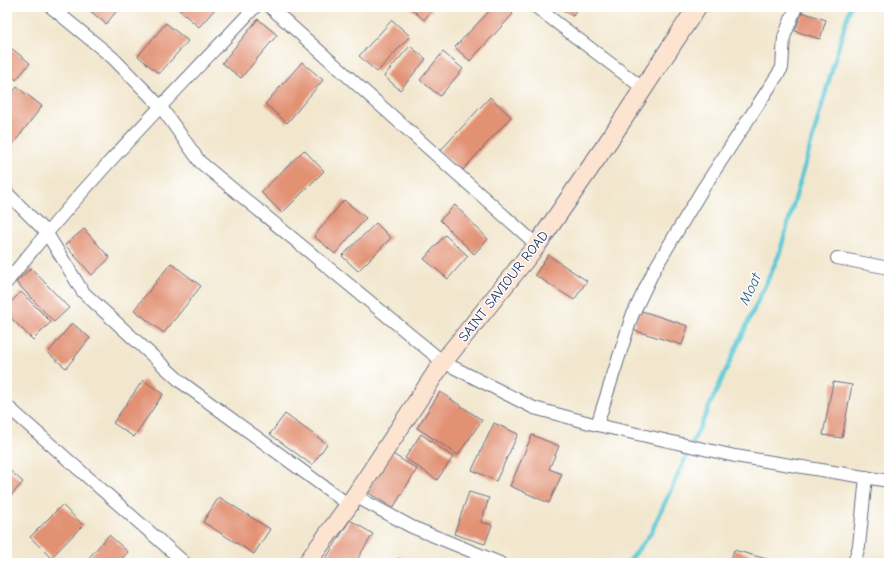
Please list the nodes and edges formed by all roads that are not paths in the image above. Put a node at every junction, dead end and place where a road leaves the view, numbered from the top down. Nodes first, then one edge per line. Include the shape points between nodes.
1 (52, 7) edge
2 (255, 7) edge
3 (270, 7) edge
4 (536, 7) edge
5 (697, 7) edge
6 (796, 7) edge
7 (644, 89) junction
8 (160, 107) junction
9 (7, 194) edge
10 (46, 232) junction
11 (537, 245) junction
12 (837, 258) dead end
13 (889, 268) edge
14 (7, 282) edge
15 (443, 362) junction
16 (7, 406) edge
17 (597, 425) junction
18 (866, 477) junction
19 (889, 481) edge
20 (352, 501) junction
21 (186, 563) edge
22 (307, 563) edge
23 (500, 563) edge
24 (854, 563) edge

1 - 8 street via 113,58
2 - 8 street
3 - 11 street
4 - 7 street
5 - 7 street, SAINT SAVIOUR ROAD
6 - 17 street via 784,36 782,68 702,190 654,270 638,303
7 - 11 street, SAINT SAVIOUR ROAD
8 - 10 street
8 - 15 street via 200,162
9 - 10 street
10 - 14 street
10 - 20 street via 83,292 182,382
11 - 15 street, SAINT SAVIOUR ROAD
12 - 13 street
15 - 17 street via 534,408
15 - 20 street, SAINT SAVIOUR ROAD
16 - 21 street
17 - 18 street via 735,456
18 - 19 street
18 - 24 street via 859,546
20 - 22 street, SAINT SAVIOUR ROAD
20 - 23 street

